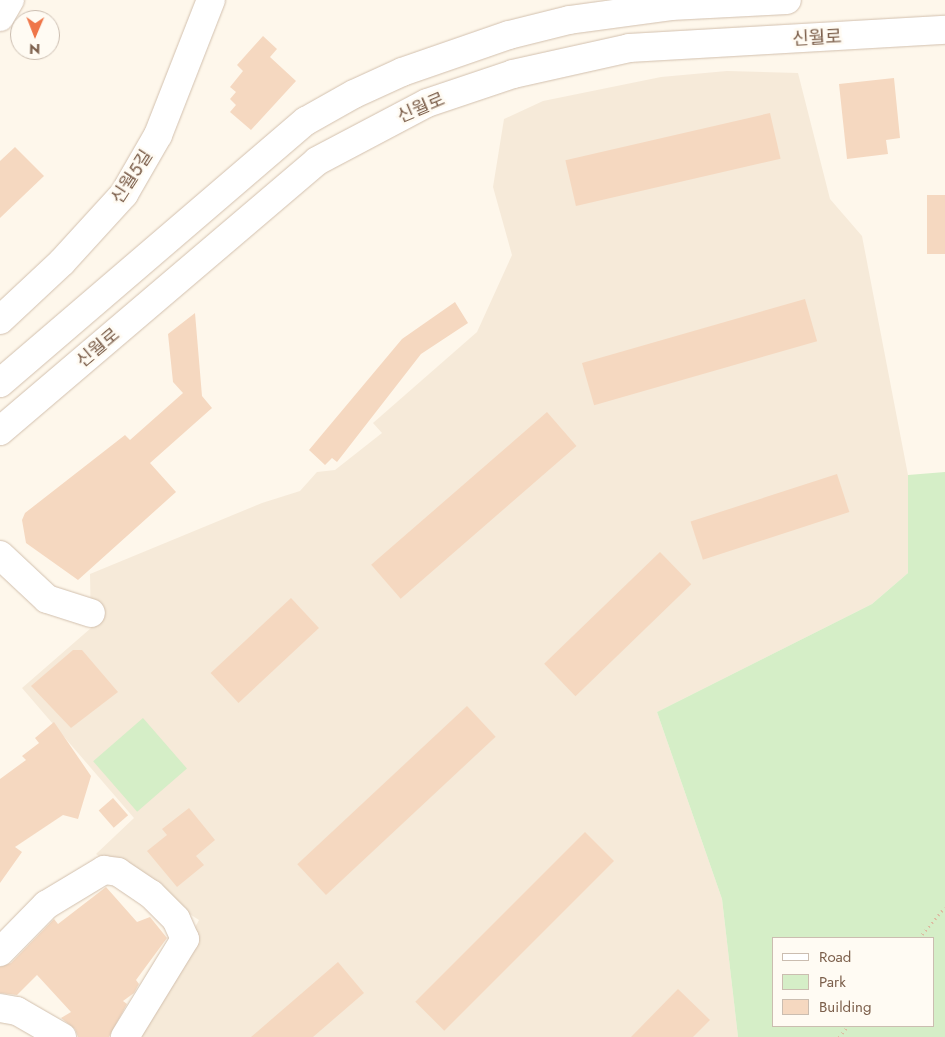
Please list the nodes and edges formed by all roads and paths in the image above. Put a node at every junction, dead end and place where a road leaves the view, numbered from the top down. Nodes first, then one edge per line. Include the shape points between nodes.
1 (10, 0) edge
2 (211, 0) edge
3 (787, 0) edge
4 (0, 17) edge
5 (945, 30) edge
6 (0, 320) edge
7 (0, 383) edge
8 (0, 431) edge
9 (0, 555) edge
10 (91, 613) dead end
11 (945, 907) edge
12 (920, 937) edge
13 (0, 952) edge
14 (0, 1008) edge
15 (847, 1027) edge
16 (62, 1037) edge
17 (125, 1037) edge
18 (839, 1037) edge

1 - 4 street
2 - 6 street, 신월5길 via 158,135 124,194 62,262
3 - 7 street, 신월로 via 671,6 569,20 500,38 354,94 306,122
5 - 8 street, 신월로 via 629,48 513,74 427,103 317,161
9 - 10 street via 47,599
11 - 12 path
13 - 17 street via 46,905 104,870 118,872 151,894 186,935 162,983
14 - 16 street via 25,1015
15 - 18 path

